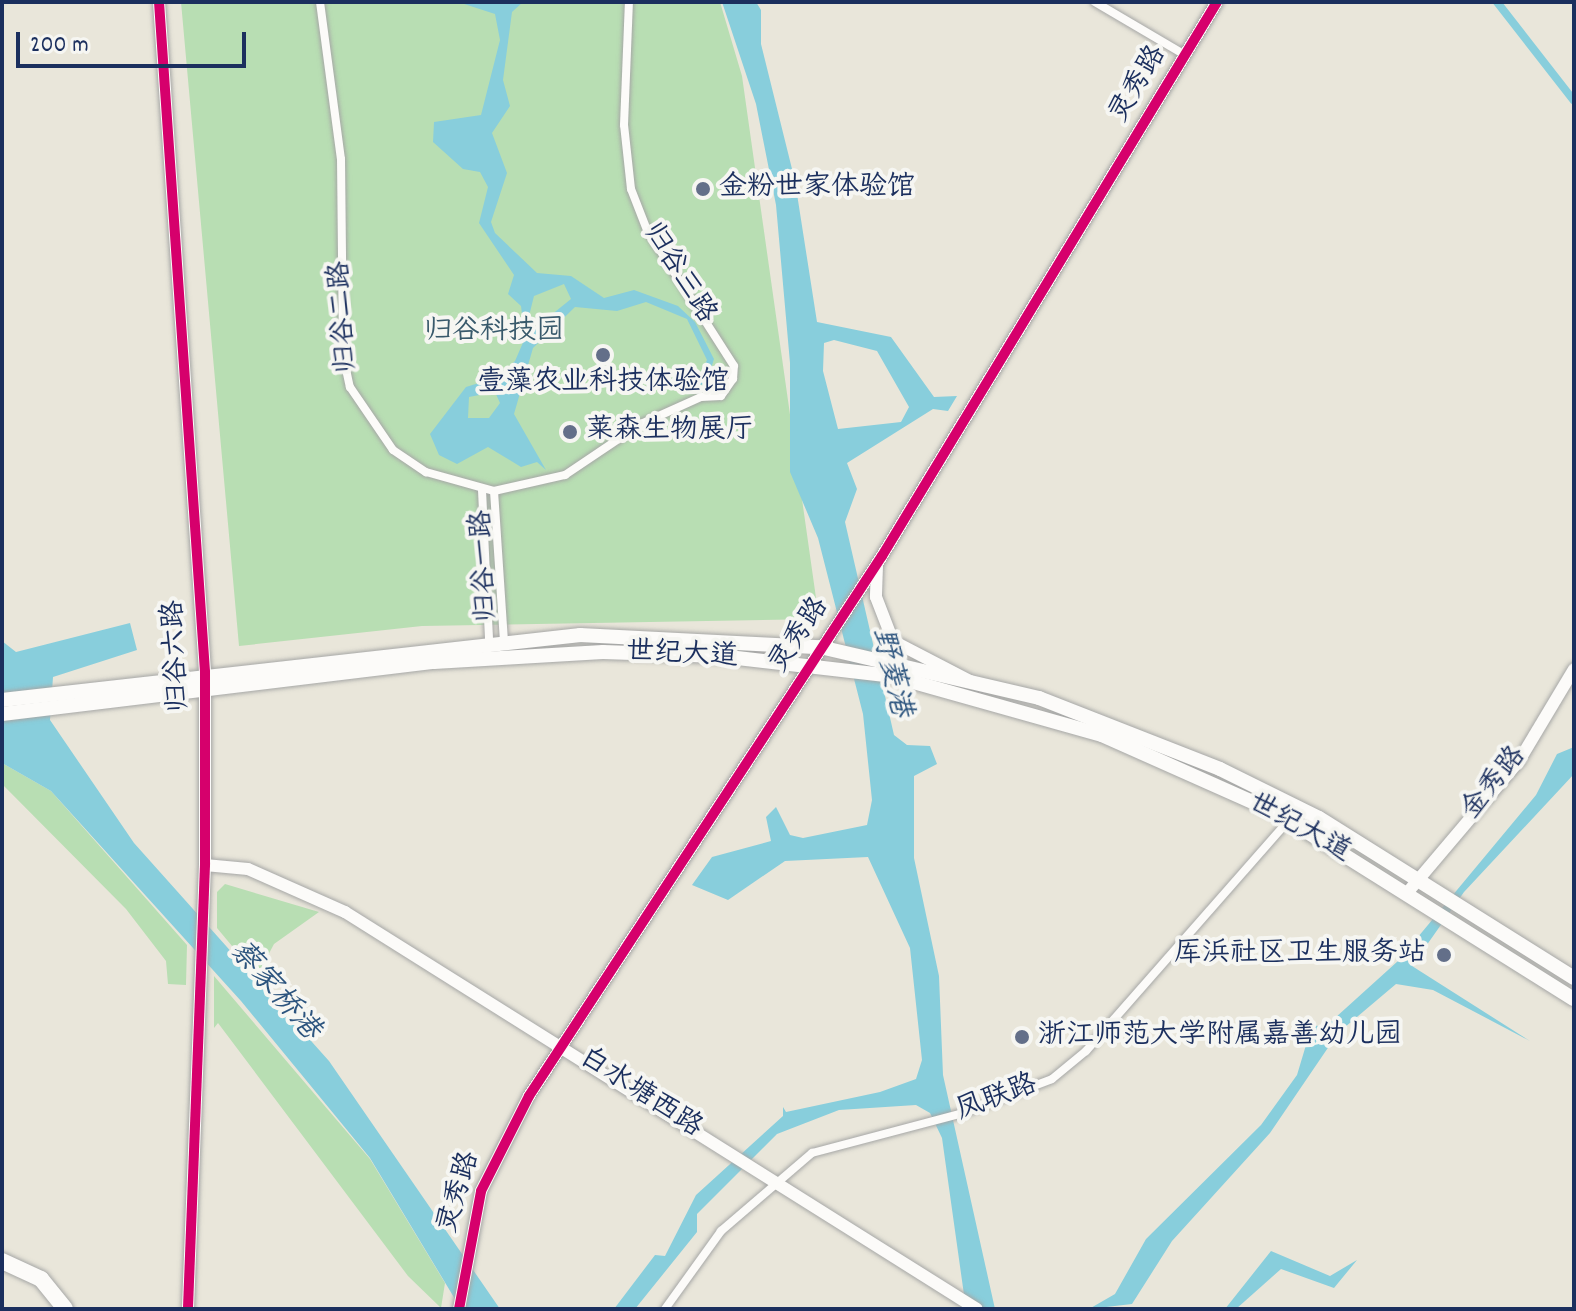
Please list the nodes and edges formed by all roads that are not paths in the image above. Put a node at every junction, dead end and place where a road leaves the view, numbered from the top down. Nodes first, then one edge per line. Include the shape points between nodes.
1 (159, 2) edge
2 (320, 2) edge
3 (629, 2) edge
4 (1095, 2) edge
5 (1217, 2) edge
6 (1185, 55) junction
7 (721, 396) joint
8 (482, 490) junction
9 (494, 491) junction
10 (877, 564) junction
11 (497, 641) junction
12 (820, 647) junction
13 (809, 664) junction
14 (1574, 669) edge
15 (894, 670) junction
16 (205, 672) junction
17 (972, 682) junction
18 (205, 690) junction
19 (2, 700) edge
20 (2, 714) edge
21 (1289, 820) junction
22 (205, 865) junction
23 (1416, 877) junction
24 (1407, 893) junction
25 (1574, 978) edge
26 (1574, 999) edge
27 (562, 1045) junction
28 (772, 1179) junction
29 (2, 1261) edge
30 (2, 1270) edge
31 (54, 1309) edge
32 (65, 1309) edge
33 (188, 1309) edge
34 (459, 1309) edge
35 (665, 1309) edge
36 (977, 1309) edge

1 - 16 street, 归谷六路
2 - 8 street, 归谷二路 via 341,159 342,341 350,387 393,450 426,472
3 - 7 street, 归谷三路 via 624,125 631,189 647,230 734,366
4 - 6 street
5 - 6 street, 灵秀路
6 - 10 street, 灵秀路
7 - 9 street, 归谷二路 via 701,397 641,424 565,475
8 - 9 street, 归谷二路
8 - 11 street, 归谷一路
9 - 11 street, 归谷一路
10 - 12 street, 灵秀路
10 - 17 street via 876,597 893,641
11 - 12 main road, 世纪大道 via 580,635
11 - 16 main road, 世纪大道
12 - 13 street, 灵秀路
12 - 15 main road, 世纪大道
13 - 15 main road, 世纪大道
13 - 18 main road, 世纪大道 via 603,652 434,662
13 - 27 street, 灵秀路
14 - 23 street, 金秀路 via 1519,761
15 - 17 main road, 世纪大道
15 - 21 main road, 世纪大道 via 1102,735
16 - 18 street, 归谷六路
16 - 19 main road, 世纪大道
17 - 23 main road, 世纪大道 via 1107,722 1220,769
18 - 20 main road, 世纪大道
18 - 22 street, 归谷六路
21 - 24 main road, 世纪大道
21 - 28 street, 凤联路 via 1086,1051 1052,1079 960,1114 829,1145
22 - 27 street, 白水塘西路 via 290,883
22 - 33 street, 归谷六路
23 - 24 street, 金秀路
23 - 25 main road, 世纪大道
24 - 26 main road, 世纪大道
27 - 28 street, 白水塘西路
27 - 34 street, 灵秀路 via 499,1147 467,1246
28 - 35 street, 凤联路 via 721,1231
28 - 36 street, 白水塘西路
29 - 32 highway via 41,1279
30 - 31 highway via 27,1279

